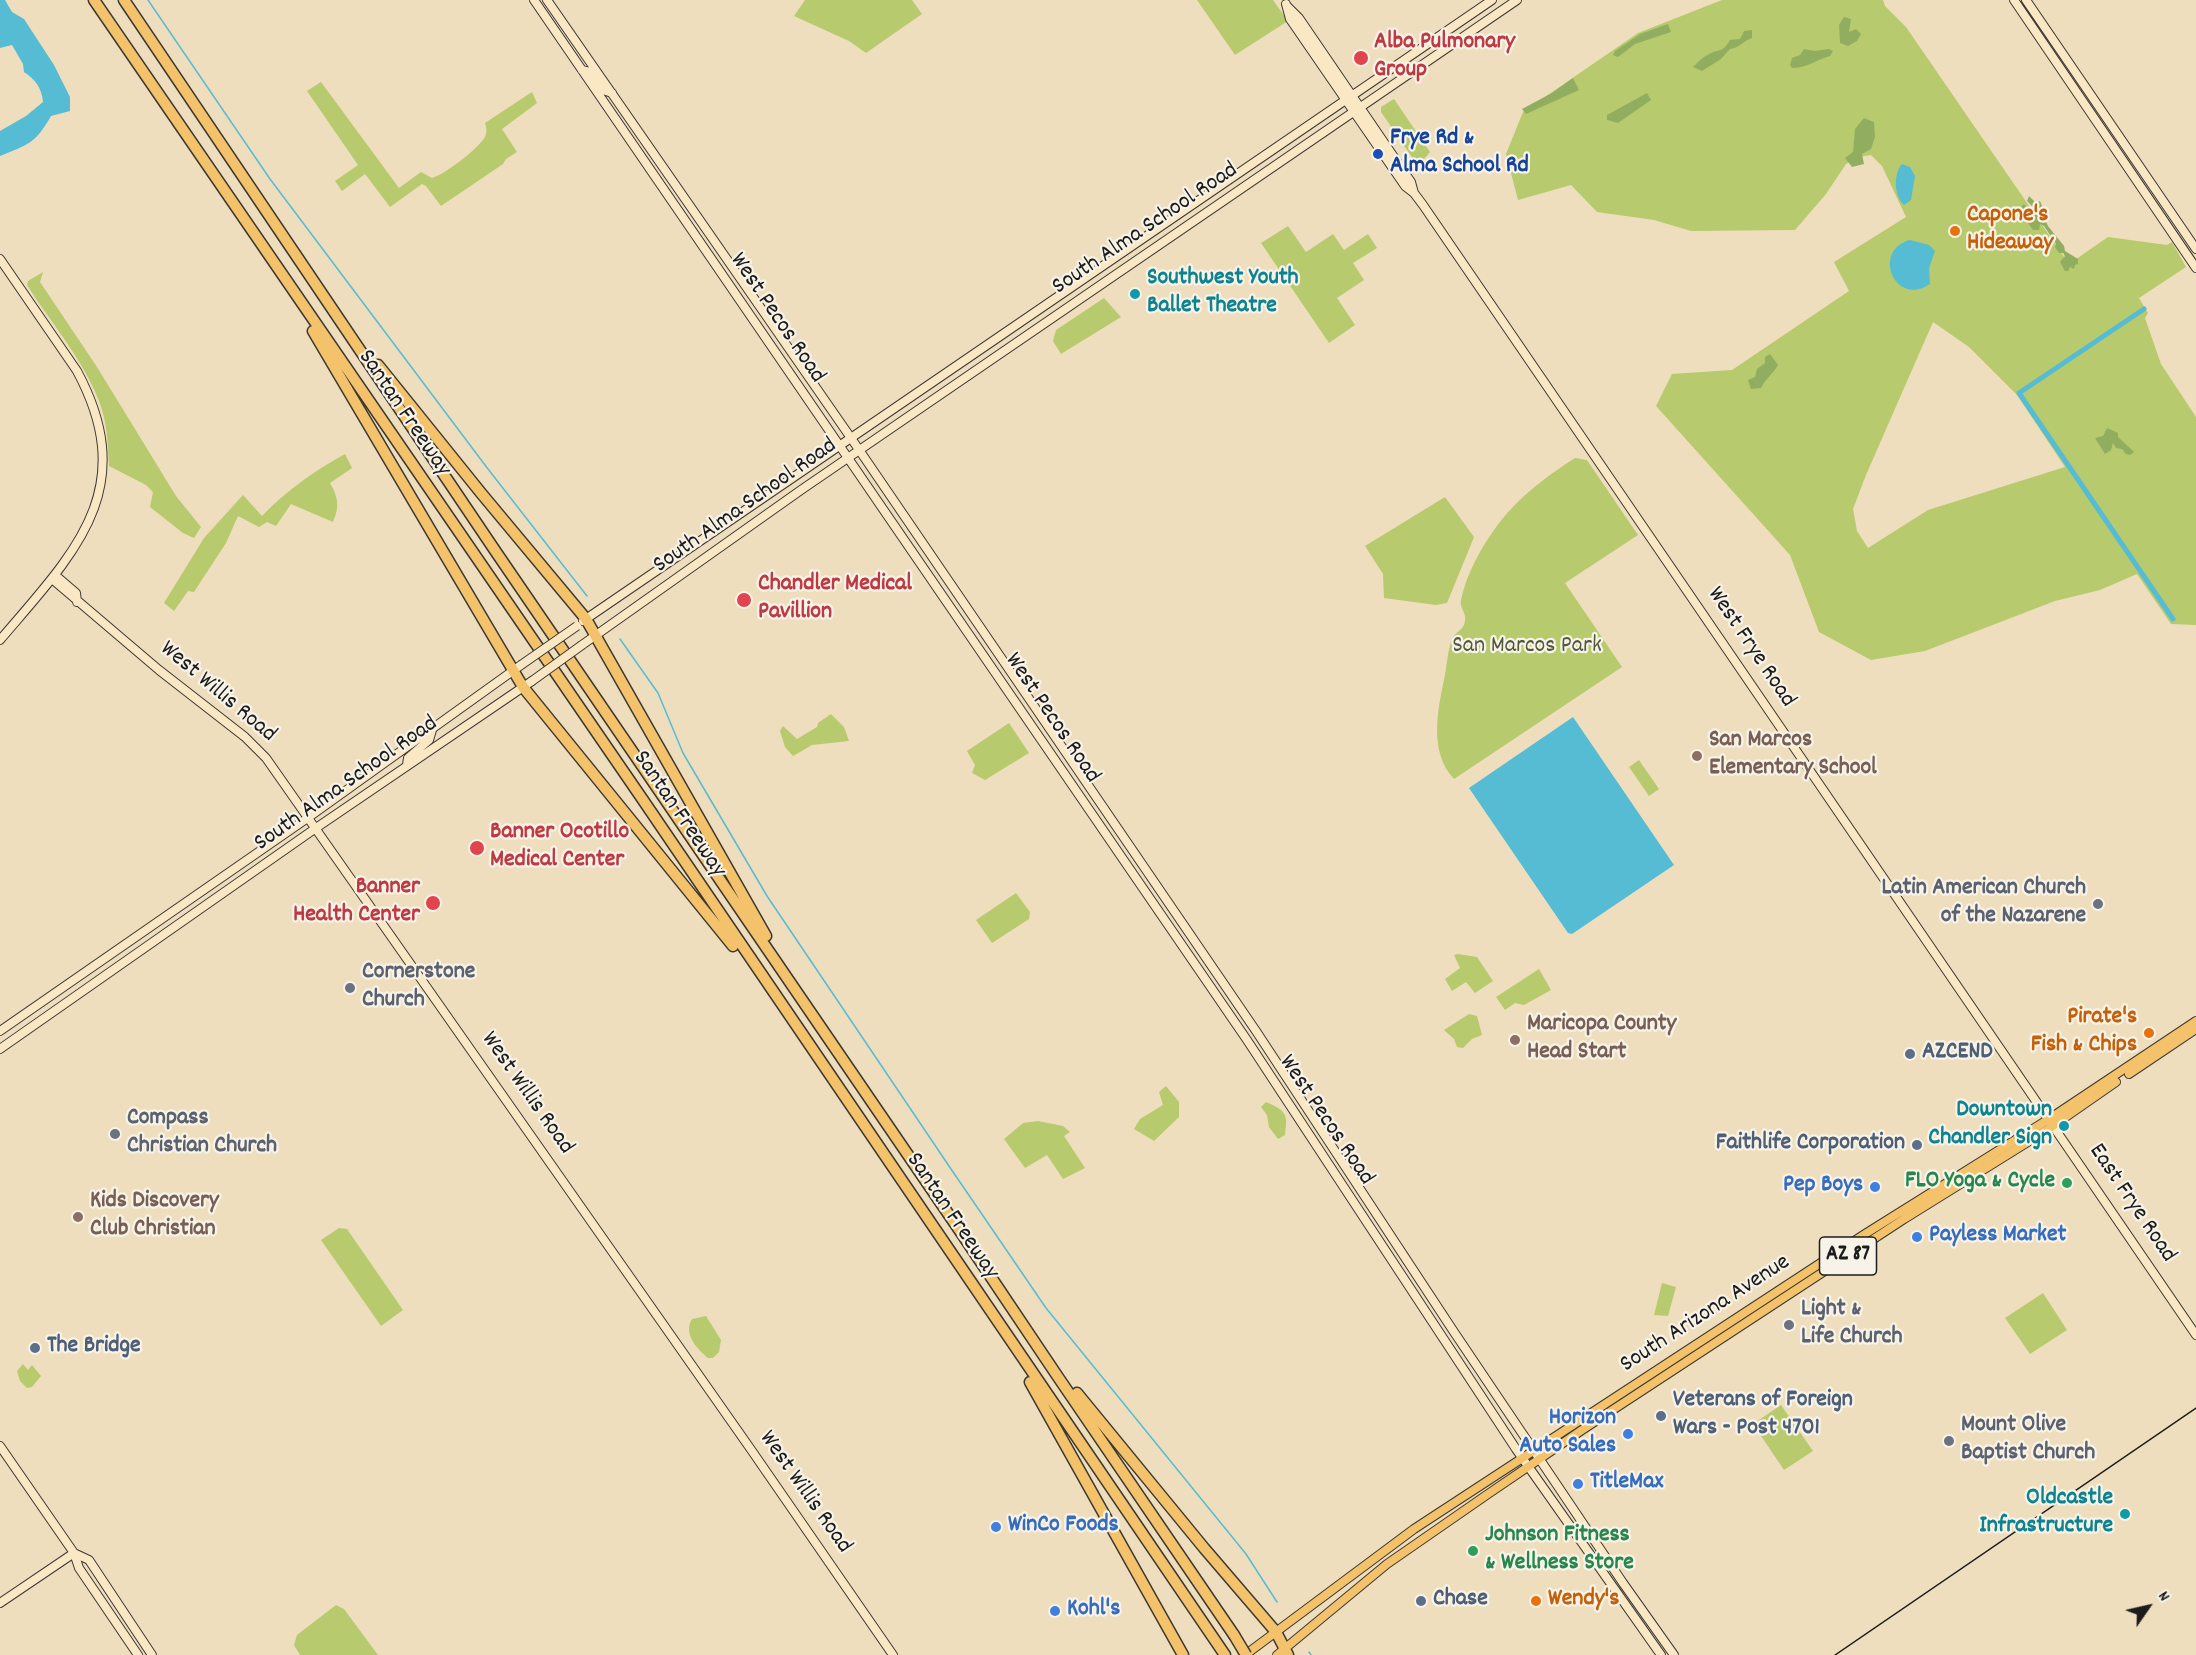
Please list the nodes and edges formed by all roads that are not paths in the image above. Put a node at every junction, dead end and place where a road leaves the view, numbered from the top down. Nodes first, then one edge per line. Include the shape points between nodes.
1 (93, 0) edge
2 (126, 0) edge
3 (534, 0) edge
4 (547, 0) edge
5 (1492, 0) edge
6 (1517, 0) edge
7 (2014, 0) edge
8 (2026, 0) edge
9 (1284, 2) edge
10 (582, 70) junction
11 (612, 93) junction
12 (1349, 97) junction
13 (1357, 109) junction
14 (261, 242) junction
15 (2196, 249) edge
16 (0, 259) edge
17 (2196, 268) edge
18 (321, 290) junction
19 (851, 438) junction
20 (839, 446) junction
21 (860, 450) junction
22 (848, 459) junction
23 (53, 577) junction
24 (460, 582) junction
25 (582, 622) junction
26 (596, 636) junction
27 (0, 640) edge
28 (517, 668) junction
29 (527, 684) junction
30 (490, 688) junction
31 (432, 730) junction
32 (407, 765) junction
33 (309, 817) junction
34 (316, 828) junction
35 (792, 1021) junction
36 (2196, 1021) edge
37 (2196, 1029) edge
38 (0, 1031) edge
39 (830, 1041) junction
40 (0, 1049) edge
41 (2154, 1053) junction
42 (1274, 1079) junction
43 (1302, 1103) junction
44 (2051, 1122) junction
45 (2013, 1146) junction
46 (995, 1318) junction
47 (1023, 1325) junction
48 (2196, 1335) edge
49 (0, 1446) edge
50 (1534, 1450) junction
51 (1522, 1458) junction
52 (1540, 1459) junction
53 (1528, 1467) junction
54 (74, 1553) junction
55 (1623, 1583) junction
56 (1614, 1589) junction
57 (0, 1603) edge
58 (1276, 1632) junction
59 (1222, 1651) edge
60 (1283, 1653) edge
61 (138, 1655) edge
62 (152, 1655) edge
63 (893, 1655) edge
64 (1183, 1655) edge
65 (1246, 1655) edge
66 (1661, 1655) edge
67 (1674, 1655) edge

1 - 14 highway, Santan Freeway
2 - 18 highway, Santan Freeway
3 - 10 main road, West Pecos Road
4 - 11 main road, West Pecos Road
5 - 12 main road, South Alma School Road
6 - 13 main road, South Alma School Road
7 - 17 main road
8 - 15 main road
9 - 12 main road, West Frye Road via 1299,18
10 - 11 main road via 590,72 603,90
10 - 20 main road, West Pecos Road
11 - 19 main road, West Pecos Road
12 - 13 main road, West Frye Road
12 - 19 main road, South Alma School Road
13 - 21 main road, South Alma School Road
13 - 44 main road, West Frye Road via 1405,186 1414,193
14 - 24 highway
14 - 35 highway, Santan Freeway
16 - 23 main road via 77,371 99,426 102,460 98,496 75,549
18 - 25 highway
18 - 39 highway, Santan Freeway
19 - 20 main road, South Alma School Road
19 - 21 main road, West Pecos Road
20 - 22 main road, West Pecos Road
20 - 25 main road, South Alma School Road
21 - 22 main road, South Alma School Road
21 - 43 main road, West Pecos Road
22 - 26 main road, South Alma School Road
22 - 42 main road, West Pecos Road
23 - 27 main road
23 - 33 main road, West Willis Road via 76,593 78,602 159,670 245,737 266,758
24 - 28 highway
24 - 30 main road via 505,663 502,674
25 - 26 highway
25 - 28 main road, South Alma School Road, bridge
26 - 29 main road, South Alma School Road, bridge
26 - 39 highway
28 - 29 highway
28 - 30 main road, South Alma School Road
29 - 32 main road, South Alma School Road
29 - 35 highway
30 - 31 main road, South Alma School Road
31 - 32 main road via 429,740 408,758
31 - 33 main road, South Alma School Road
32 - 34 main road, South Alma School Road
33 - 34 main road, West Willis Road
33 - 38 main road, South Alma School Road
34 - 40 main road, South Alma School Road
34 - 63 main road, West Willis Road
35 - 46 highway, Santan Freeway
36 - 41 main road, South Arizona Avenue / AZ 87
37 - 41 main road, South Arizona Avenue / AZ 87
39 - 47 highway, Santan Freeway
41 - 44 main road, South Arizona Avenue / AZ 87
42 - 43 main road via 1282,1083 1296,1102
42 - 51 main road, West Pecos Road
43 - 50 main road, West Pecos Road
44 - 45 main road, South Arizona Avenue / AZ 87
44 - 48 main road, East Frye Road
45 - 50 main road, South Arizona Avenue / AZ 87 via 1899,1213
45 - 52 main road, South Arizona Avenue / AZ 87
46 - 59 highway, Santan Freeway
46 - 64 highway
47 - 58 highway
47 - 65 highway, Santan Freeway, bridge
49 - 54 main road
50 - 51 main road, South Arizona Avenue / AZ 87
50 - 52 main road, West Pecos Road
51 - 53 main road, West Pecos Road
51 - 58 main road, South Arizona Avenue / AZ 87 via 1405,1536
52 - 53 main road, South Arizona Avenue / AZ 87
52 - 55 main road, West Pecos Road
53 - 56 main road, West Pecos Road
53 - 60 main road, South Arizona Avenue / AZ 87 via 1387,1564
54 - 57 main road
54 - 61 main road via 79,1568
54 - 62 main road via 89,1560
55 - 56 main road
55 - 67 main road, West Pecos Road
56 - 66 main road, West Pecos Road
58 - 60 highway
58 - 65 main road, South Arizona Avenue / AZ 87

